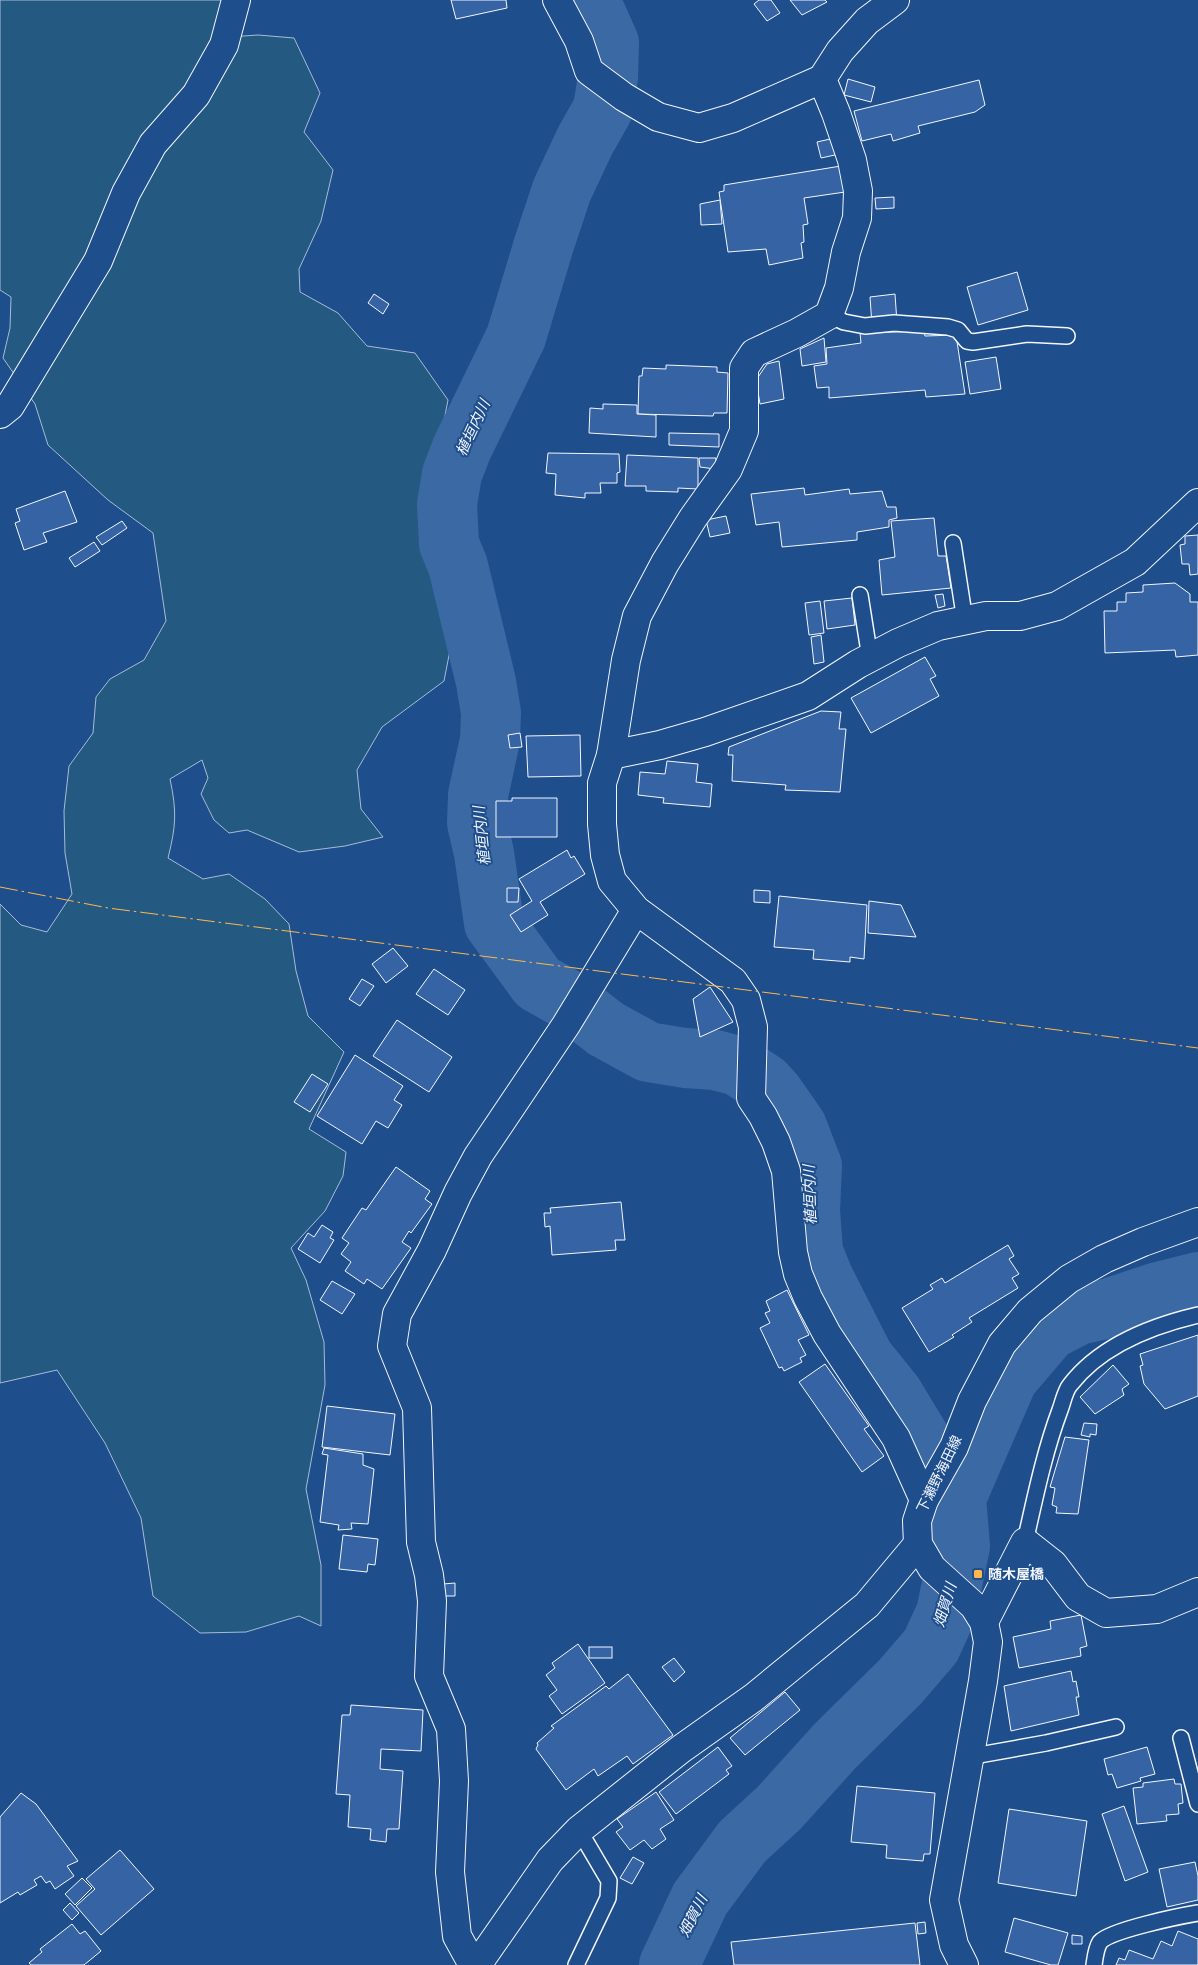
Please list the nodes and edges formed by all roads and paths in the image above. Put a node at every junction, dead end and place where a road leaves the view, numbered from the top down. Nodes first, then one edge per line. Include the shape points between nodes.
1 (236, 0) edge
2 (557, 0) edge
3 (895, 0) edge
4 (822, 79) junction
5 (829, 314) junction
6 (1067, 336) dead end
7 (0, 414) edge
8 (1198, 504) edge
9 (953, 543) dead end
10 (860, 595) dead end
11 (965, 621) junction
12 (870, 658) junction
13 (611, 755) junction
14 (636, 910) junction
15 (1198, 1222) edge
16 (1198, 1315) edge
17 (929, 1490) junction
18 (1025, 1542) junction
19 (918, 1544) junction
20 (1198, 1592) edge
21 (979, 1614) junction
22 (1116, 1727) dead end
23 (1181, 1738) dead end
24 (968, 1757) junction
25 (1198, 1804) edge
26 (579, 1830) junction
27 (1198, 1913) edge
28 (473, 1965) edge
29 (477, 1965) edge
30 (576, 1965) edge
31 (964, 1965) edge
32 (1094, 1965) edge

1 - 7 street via 224,46 196,95 153,144 126,192 98,261 10,406
2 - 4 street via 589,71 658,117 699,128 733,118
3 - 4 street via 867,21 840,51
4 - 5 street via 852,160 858,191 858,218
5 - 6 lane via 844,322 865,326 948,327 958,330 967,341 973,342 1027,334
5 - 13 street via 797,334 754,353 744,368 744,431 728,469 665,563 637,616 626,660
8 - 11 street via 1136,562 1057,606 1020,616 986,616
9 - 11 lane
10 - 12 lane
11 - 12 street via 938,626
12 - 13 street via 808,696 771,710 660,745
13 - 14 street via 602,783 605,856 612,881
14 - 17 street via 733,981 746,1000 753,1027 751,1098 776,1142 786,1171 798,1274 828,1334
14 - 28 street via 566,1025 478,1156 397,1314 392,1346 417,1408 421,1542 432,1602 429,1676 451,1729 454,1781 450,1872 457,1936
15 - 17 street, 下瀬野海田線 via 1104,1259 1069,1279 1030,1311 1002,1344
16 - 18 lane via 1129,1338 1092,1361 1068,1386 1047,1451
17 - 19 street, 下瀬野海田線 via 917,1521
18 - 20 street via 1053,1564 1078,1597 1106,1613 1157,1609
18 - 21 street
19 - 21 street, 下瀬野海田線 via 932,1568
19 - 26 street via 867,1605 753,1698 681,1749
21 - 24 street via 988,1642
22 - 24 lane
23 - 25 lane
24 - 31 street via 944,1900 954,1945
26 - 29 street via 550,1860
26 - 30 lane via 609,1881 608,1898
27 - 32 lane via 1124,1930 1101,1941

